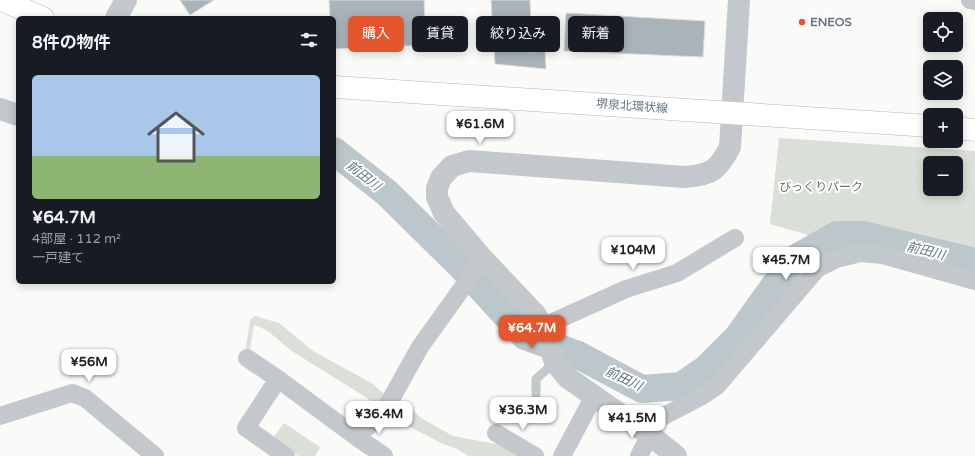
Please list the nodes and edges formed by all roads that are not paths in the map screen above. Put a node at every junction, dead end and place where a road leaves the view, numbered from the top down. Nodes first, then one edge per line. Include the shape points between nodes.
1 (2, 0) edge
2 (126, 0) edge
3 (739, 0) edge
4 (970, 0) edge
5 (975, 1) edge
6 (38, 16) edge
7 (117, 16) edge
8 (336, 86) edge
9 (0, 109) edge
10 (732, 113) junction
11 (16, 114) edge
12 (923, 126) edge
13 (963, 129) edge
14 (975, 130) edge
15 (735, 238) dead end
16 (483, 259) junction
17 (975, 281) edge
18 (543, 329) junction
19 (247, 358) dead end
20 (554, 359) junction
21 (278, 379) junction
22 (536, 394) dead end
23 (594, 396) junction
24 (0, 416) edge
25 (496, 433) dead end
26 (648, 433) junction
27 (358, 438) junction
28 (155, 456) edge
29 (286, 456) edge
30 (384, 456) edge
31 (535, 456) edge
32 (562, 456) edge
33 (639, 456) edge
34 (676, 456) edge

1 - 6 main road
2 - 7 street
3 - 10 street
4 - 5 street
8 - 10 main road, 堺泉北環状線
9 - 11 street
10 - 12 main road, 堺泉北環状線
10 - 16 street via 730,147 715,170 701,176 469,161 452,166 441,178 437,197 444,213
13 - 14 main road
15 - 18 street via 677,273 626,289
16 - 18 street via 536,315
16 - 27 street via 420,347 386,408
17 - 26 street via 883,255 861,253 836,259 817,269 717,386 656,420
18 - 20 street
19 - 21 street
20 - 22 lane via 536,379
20 - 23 street via 568,378
21 - 27 street
21 - 29 street via 246,428
23 - 26 street
23 - 32 street
24 - 28 street via 72,394 85,398
25 - 31 street
26 - 33 street
26 - 34 street
27 - 30 street

